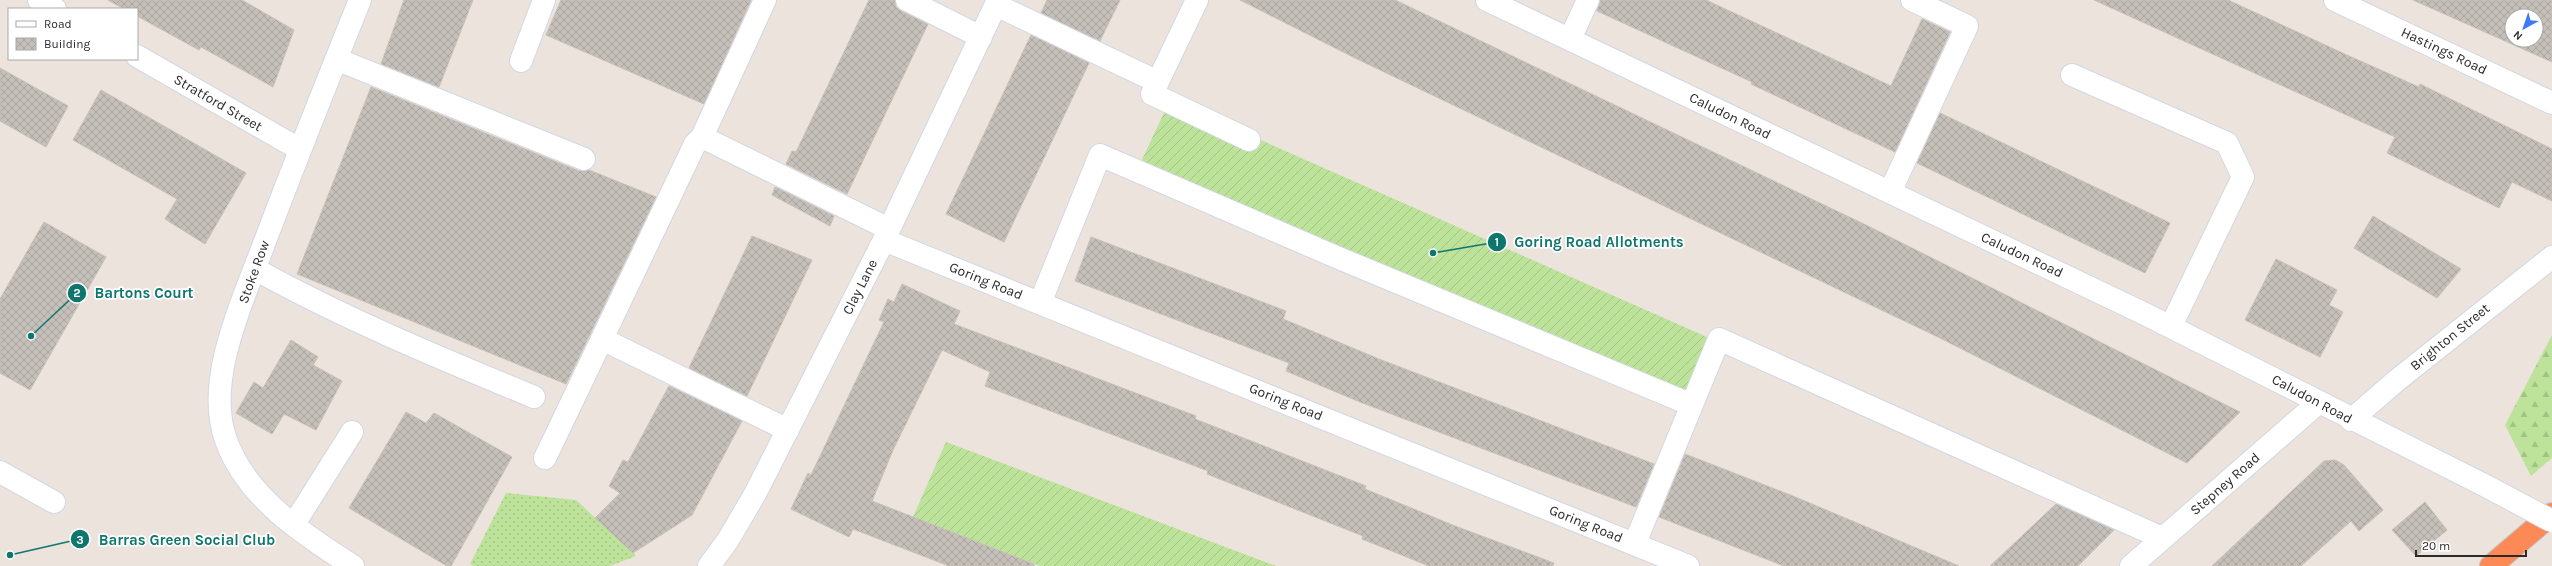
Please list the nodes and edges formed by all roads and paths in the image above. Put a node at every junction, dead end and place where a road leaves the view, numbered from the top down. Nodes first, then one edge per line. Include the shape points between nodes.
1 (39, 0) edge
2 (360, 0) edge
3 (544, 0) edge
4 (765, 0) edge
5 (907, 0) edge
6 (1197, 0) edge
7 (1487, 0) edge
8 (1588, 0) edge
9 (1912, 0) edge
10 (2335, 0) edge
11 (997, 3) edge
12 (53, 8) edge
13 (981, 37) junction
14 (1570, 39) junction
15 (138, 57) edge
16 (336, 59) junction
17 (521, 61) dead end
18 (2072, 75) dead end
19 (1158, 82) junction
20 (2552, 103) edge
21 (702, 137) junction
22 (1249, 140) dead end
23 (300, 149) junction
24 (584, 159) dead end
25 (1890, 192) junction
26 (887, 234) junction
27 (2552, 257) edge
28 (255, 269) junction
29 (1040, 303) junction
30 (2171, 326) junction
31 (602, 339) junction
32 (534, 397) dead end
33 (2318, 403) junction
34 (1692, 405) junction
35 (2351, 420) junction
36 (788, 430) junction
37 (352, 432) dead end
38 (545, 458) dead end
39 (0, 472) edge
40 (54, 502) dead end
41 (2552, 514) edge
42 (2552, 521) edge
43 (297, 527) junction
44 (2162, 538) junction
45 (1635, 543) junction
46 (328, 566) edge
47 (353, 566) edge
48 (709, 566) edge
49 (1688, 566) edge
50 (2131, 566) edge
51 (2491, 566) edge

1 - 12 street
2 - 16 street, Stoke Row
3 - 17 street
4 - 21 street
5 - 13 street
6 - 19 street
7 - 14 street, Caludon Road
8 - 14 street
9 - 25 street via 1967,26
10 - 20 street, Hastings Road
11 - 13 street, Clay Lane
11 - 19 street
13 - 26 street, Clay Lane
14 - 25 street, Caludon Road
15 - 23 street, Stratford Street
16 - 23 street, Stoke Row
16 - 24 street
18 - 30 street via 2227,144 2243,177
19 - 22 street via 1152,94
21 - 26 street, Goring Road
21 - 31 street via 694,144
23 - 28 street, Stoke Row
25 - 30 street, Caludon Road
26 - 29 street, Goring Road
26 - 36 street, Clay Lane
27 - 35 street, Brighton Street via 2402,376
28 - 32 street via 289,288 404,342
28 - 43 street, Stoke Row via 234,324 225,357 220,417 226,440 237,465 257,490
29 - 34 street via 1100,155 1341,259
29 - 45 street, Goring Road
30 - 33 street, Caludon Road
31 - 36 street
31 - 38 street
33 - 35 street, Caludon Road
33 - 44 street, Stepney Road
34 - 44 street via 1719,339
34 - 45 street
35 - 42 street, Caludon Road, bridge
36 - 48 street, Clay Lane via 755,494 728,540
37 - 43 street
39 - 40 street
41 - 51 highway
43 - 46 street via 320,551
43 - 47 street
44 - 50 street, Stepney Road
45 - 49 street, Goring Road

